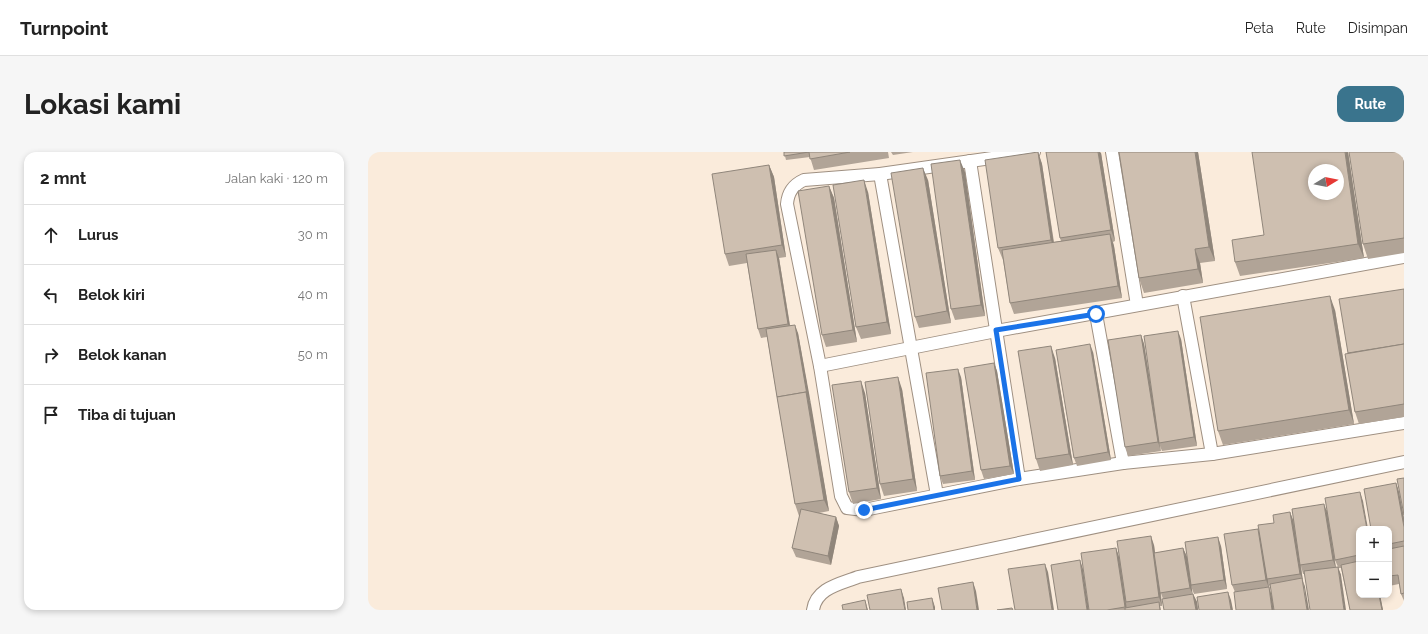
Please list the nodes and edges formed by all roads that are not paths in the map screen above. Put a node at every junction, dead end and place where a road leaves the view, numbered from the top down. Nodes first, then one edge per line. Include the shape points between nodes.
1 (1034, 152) edge
2 (1112, 152) edge
3 (970, 162) junction
4 (880, 174) junction
5 (1404, 258) edge
6 (1183, 296) junction
7 (1137, 305) junction
8 (1096, 314) junction
9 (996, 330) junction
10 (911, 348) junction
11 (820, 366) junction
12 (1404, 423) edge
13 (1212, 454) junction
14 (1404, 462) edge
15 (1123, 463) junction
16 (1019, 479) junction
17 (937, 495) junction
18 (813, 610) edge

1 - 3 lane
2 - 7 lane
3 - 4 lane
3 - 9 lane
4 - 10 lane
4 - 11 lane via 804,180 796,184 788,194 787,204
5 - 6 lane
6 - 7 lane
6 - 13 lane
7 - 8 lane
8 - 9 lane
8 - 15 lane
9 - 10 lane
9 - 16 lane
10 - 11 lane
10 - 17 lane
11 - 17 lane via 840,496 844,505 858,511
12 - 13 lane
13 - 15 lane
14 - 18 lane via 858,577 823,590 813,605
15 - 16 lane
16 - 17 lane

